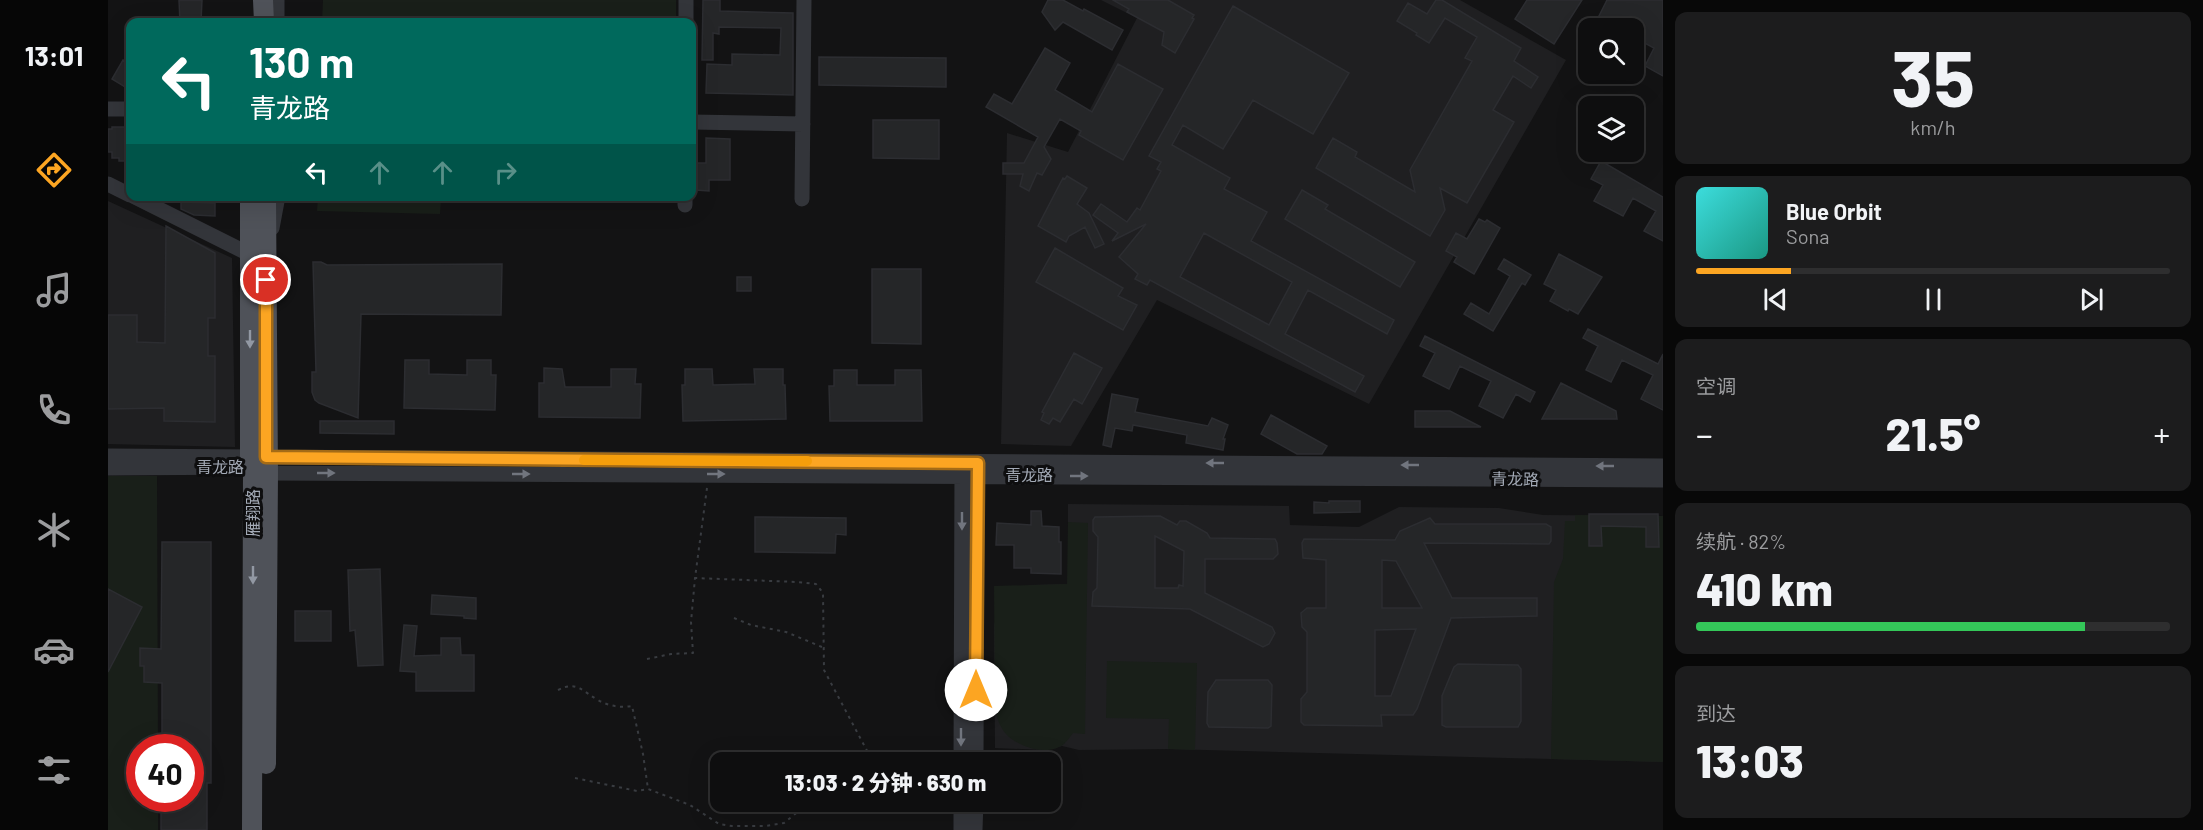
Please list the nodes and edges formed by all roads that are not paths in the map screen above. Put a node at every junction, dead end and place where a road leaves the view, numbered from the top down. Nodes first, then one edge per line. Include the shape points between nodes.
1 (250, 0) edge
2 (263, 0) edge
3 (277, 0) edge
4 (686, 0) edge
5 (804, 0) edge
6 (250, 18) edge
7 (264, 18) edge
8 (277, 18) edge
9 (686, 18) edge
10 (108, 109) edge
11 (126, 109) edge
12 (696, 122) edge
13 (803, 124) junction
14 (108, 184) edge
15 (126, 193) edge
16 (802, 199) dead end
17 (142, 201) edge
18 (251, 201) edge
19 (265, 201) edge
20 (276, 201) edge
21 (259, 257) junction
22 (108, 456) edge
23 (259, 463) junction
24 (1663, 466) edge
25 (108, 468) edge
26 (970, 469) junction
27 (1663, 480) edge
28 (966, 752) edge
29 (961, 812) edge
30 (975, 812) edge
31 (252, 830) edge
32 (266, 830) edge
33 (960, 830) edge
34 (975, 830) edge

1 - 6 main road
2 - 7 main road
3 - 8 street
4 - 9 street
5 - 13 street
10 - 11 street
12 - 13 street
13 - 16 street
14 - 15 street
17 - 21 street
18 - 21 main road, 雁翔路
19 - 21 main road, 雁翔路
20 - 21 street
21 - 23 main road, 雁翔路
22 - 23 street, 青龙路
23 - 25 street, 青龙路
23 - 26 street, 青龙路
23 -> 26 street, 青龙路 via 707,474
23 -> 31 main road, 雁翔路
23 - 32 main road, 雁翔路
24 -> 26 street, 青龙路
26 -> 27 street, 青龙路
26 - 28 street
29 - 33 street
30 - 34 street

